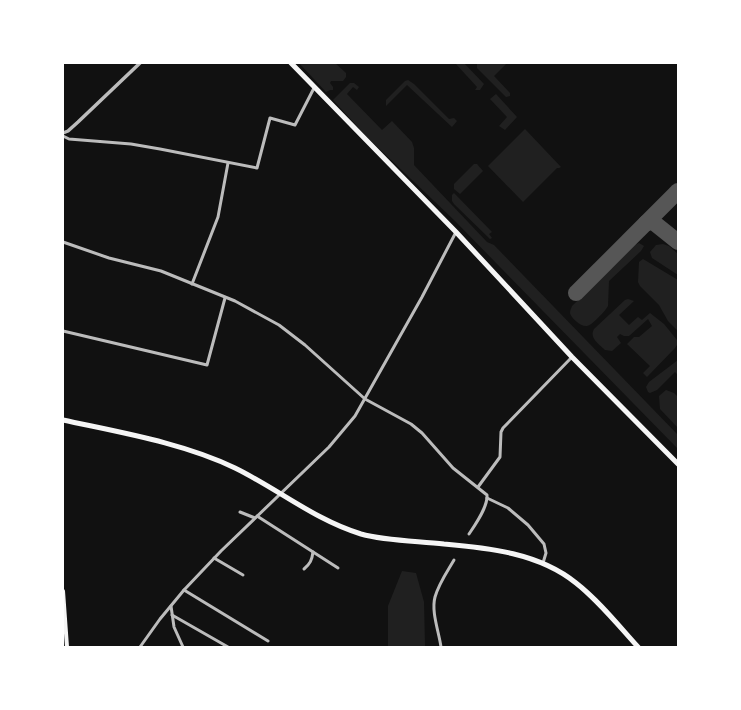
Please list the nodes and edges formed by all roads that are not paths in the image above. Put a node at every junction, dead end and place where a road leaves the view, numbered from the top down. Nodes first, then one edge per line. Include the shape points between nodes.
1 (140, 63) edge
2 (291, 63) edge
3 (314, 88) junction
4 (63, 133) edge
5 (63, 136) edge
6 (228, 163) junction
7 (456, 232) junction
8 (63, 242) edge
9 (192, 284) junction
10 (225, 298) junction
11 (63, 331) edge
12 (572, 357) junction
13 (365, 399) junction
14 (63, 420) edge
15 (678, 464) edge
16 (478, 488) junction
17 (280, 493) junction
18 (487, 498) junction
19 (240, 512) dead end
20 (256, 517) junction
21 (469, 534) dead end
22 (313, 552) junction
23 (214, 558) junction
24 (454, 560) dead end
25 (543, 563) junction
26 (338, 568) dead end
27 (304, 569) dead end
28 (243, 575) dead end
29 (184, 590) junction
30 (63, 591) edge
31 (63, 598) edge
32 (171, 606) junction
33 (172, 615) junction
34 (268, 641) dead end
35 (67, 647) edge
36 (140, 647) edge
37 (183, 647) edge
38 (228, 647) edge
39 (441, 647) edge
40 (638, 647) edge

1 - 4 street
2 - 3 highway
3 - 6 street via 295,125 270,118 256,168
3 - 7 highway
5 - 6 street via 69,139 131,144
6 - 9 street via 218,217
7 - 12 highway
7 - 13 street
8 - 9 street via 109,258 161,271
9 - 10 street
10 - 11 street via 207,365
10 - 13 street via 279,325
12 - 15 highway
12 - 16 street via 503,428 500,457
13 - 16 street via 411,424 453,468
13 - 17 street via 355,416 329,447
14 - 17 highway via 199,453 235,468
16 - 18 street via 487,495
17 - 20 street
17 - 25 highway via 315,515 362,534 490,549
18 - 21 street
18 - 25 street via 508,508 528,525 544,544 546,553
19 - 20 street
20 - 22 street
20 - 23 street
22 - 26 street
22 - 27 street via 312,560
23 - 28 street
23 - 29 street
24 - 39 street via 435,598 434,608
25 - 40 highway via 561,572 589,594
29 - 32 street
29 - 34 street
30 - 31 main road
31 - 35 main road
32 - 33 street
32 - 36 street
33 - 37 street via 174,627
33 - 38 street

